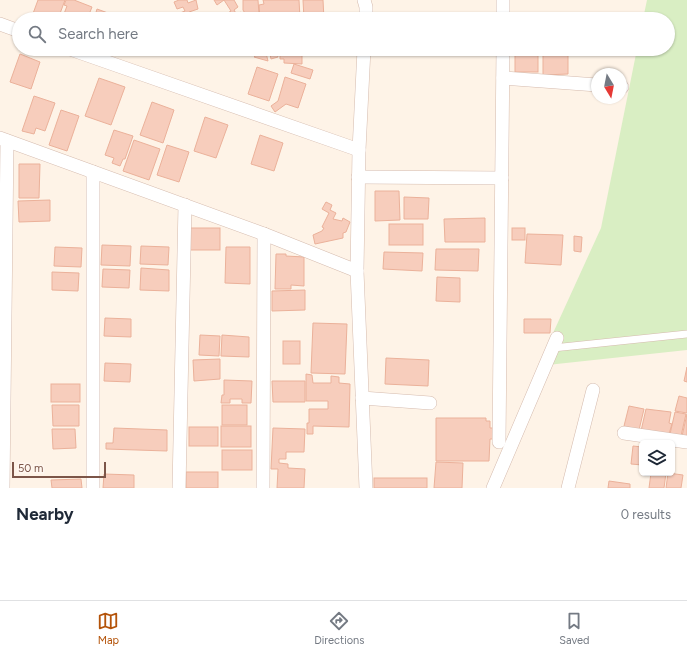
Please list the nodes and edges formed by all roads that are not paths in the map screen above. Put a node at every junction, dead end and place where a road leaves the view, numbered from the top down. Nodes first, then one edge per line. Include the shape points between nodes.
1 (364, 0) edge
2 (503, 0) edge
3 (366, 12) edge
4 (503, 12) edge
5 (0, 24) edge
6 (12, 28) edge
7 (90, 56) edge
8 (364, 56) edge
9 (503, 56) edge
10 (503, 78) junction
11 (591, 85) edge
12 (4, 139) edge
13 (359, 150) junction
14 (93, 172) junction
15 (358, 177) junction
16 (502, 178) junction
17 (185, 205) junction
18 (264, 234) junction
19 (357, 270) junction
20 (687, 334) edge
21 (555, 343) joint
22 (593, 390) dead end
23 (362, 398) junction
24 (430, 403) dead end
25 (624, 433) dead end
26 (499, 442) dead end
27 (687, 442) edge
28 (3, 488) edge
29 (93, 488) edge
30 (179, 488) edge
31 (263, 488) edge
32 (366, 488) edge
33 (493, 488) edge
34 (568, 488) edge

1 - 3 street
2 - 4 street
5 - 6 street
7 - 13 street
8 - 13 street
9 - 10 street
10 - 11 street
10 - 16 street
12 - 14 street
12 - 28 street
13 - 15 street
14 - 17 street
14 - 29 street
15 - 16 street
15 - 19 street
16 - 26 street
17 - 18 street
17 - 30 street
18 - 19 street
18 - 31 street
19 - 23 street
20 - 21 lane
21 - 33 street
22 - 34 street
23 - 24 street
23 - 32 street
25 - 27 street

